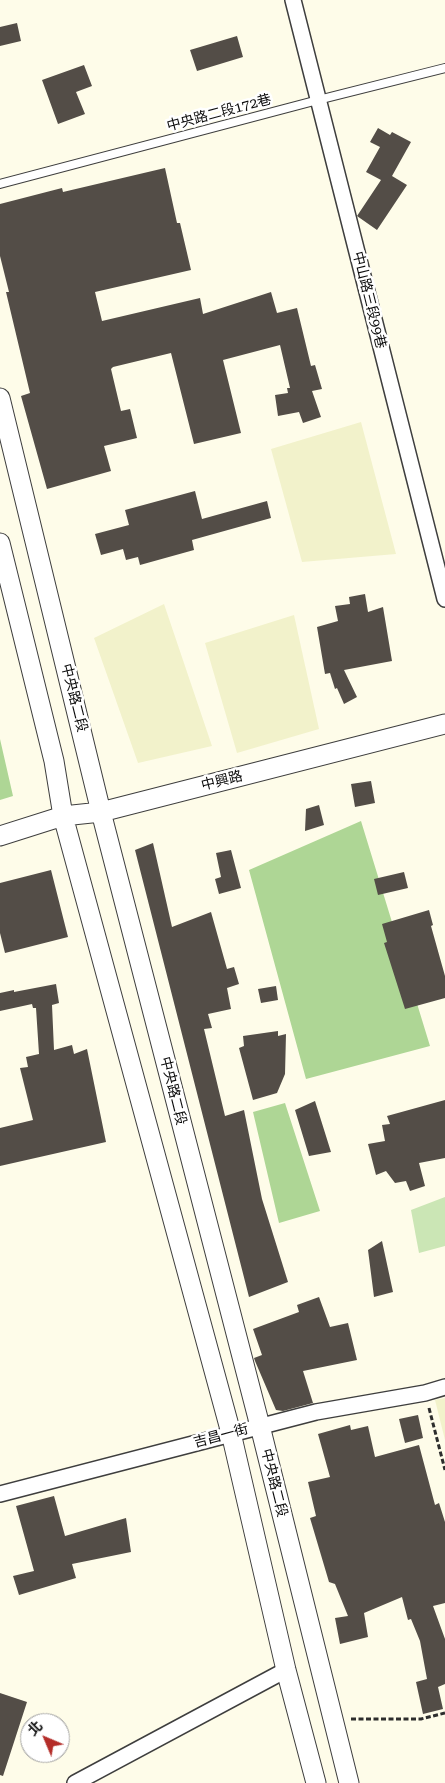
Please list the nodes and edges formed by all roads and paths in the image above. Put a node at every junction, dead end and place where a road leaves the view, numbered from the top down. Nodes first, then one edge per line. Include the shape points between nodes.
1 (293, 0) edge
2 (445, 68) edge
3 (318, 100) junction
4 (0, 184) edge
5 (0, 398) edge
6 (0, 543) edge
7 (445, 599) edge
8 (445, 724) edge
9 (101, 812) junction
10 (63, 816) junction
11 (0, 836) edge
12 (445, 1387) edge
13 (425, 1393) junction
14 (260, 1426) junction
15 (230, 1433) junction
16 (445, 1470) edge
17 (0, 1494) edge
18 (286, 1670) junction
19 (445, 1713) edge
20 (333, 1719) junction
21 (75, 1783) edge
22 (316, 1783) edge
23 (349, 1783) edge

1 - 3 street, 中山路三段99巷
2 - 3 lane, 中央路二段172巷
3 - 4 lane, 中央路二段172巷
3 - 7 street, 中山路三段99巷
5 - 9 street, 中央路二段
6 - 10 street via 54,761
8 - 9 street, 中興路
9 - 10 street, 中興路
9 - 14 street, 中央路二段
10 - 11 street, 中興路
10 - 15 street
12 - 13 street, 吉昌一街
13 - 14 street, 吉昌一街 via 316,1412
13 - 16 path
14 - 15 street, 吉昌一街
14 - 20 street, 中央路二段
15 - 17 street, 吉昌一街
15 - 18 street
18 - 21 street
18 - 22 street
19 - 20 path via 421,1719
20 - 23 street, 中央路二段

